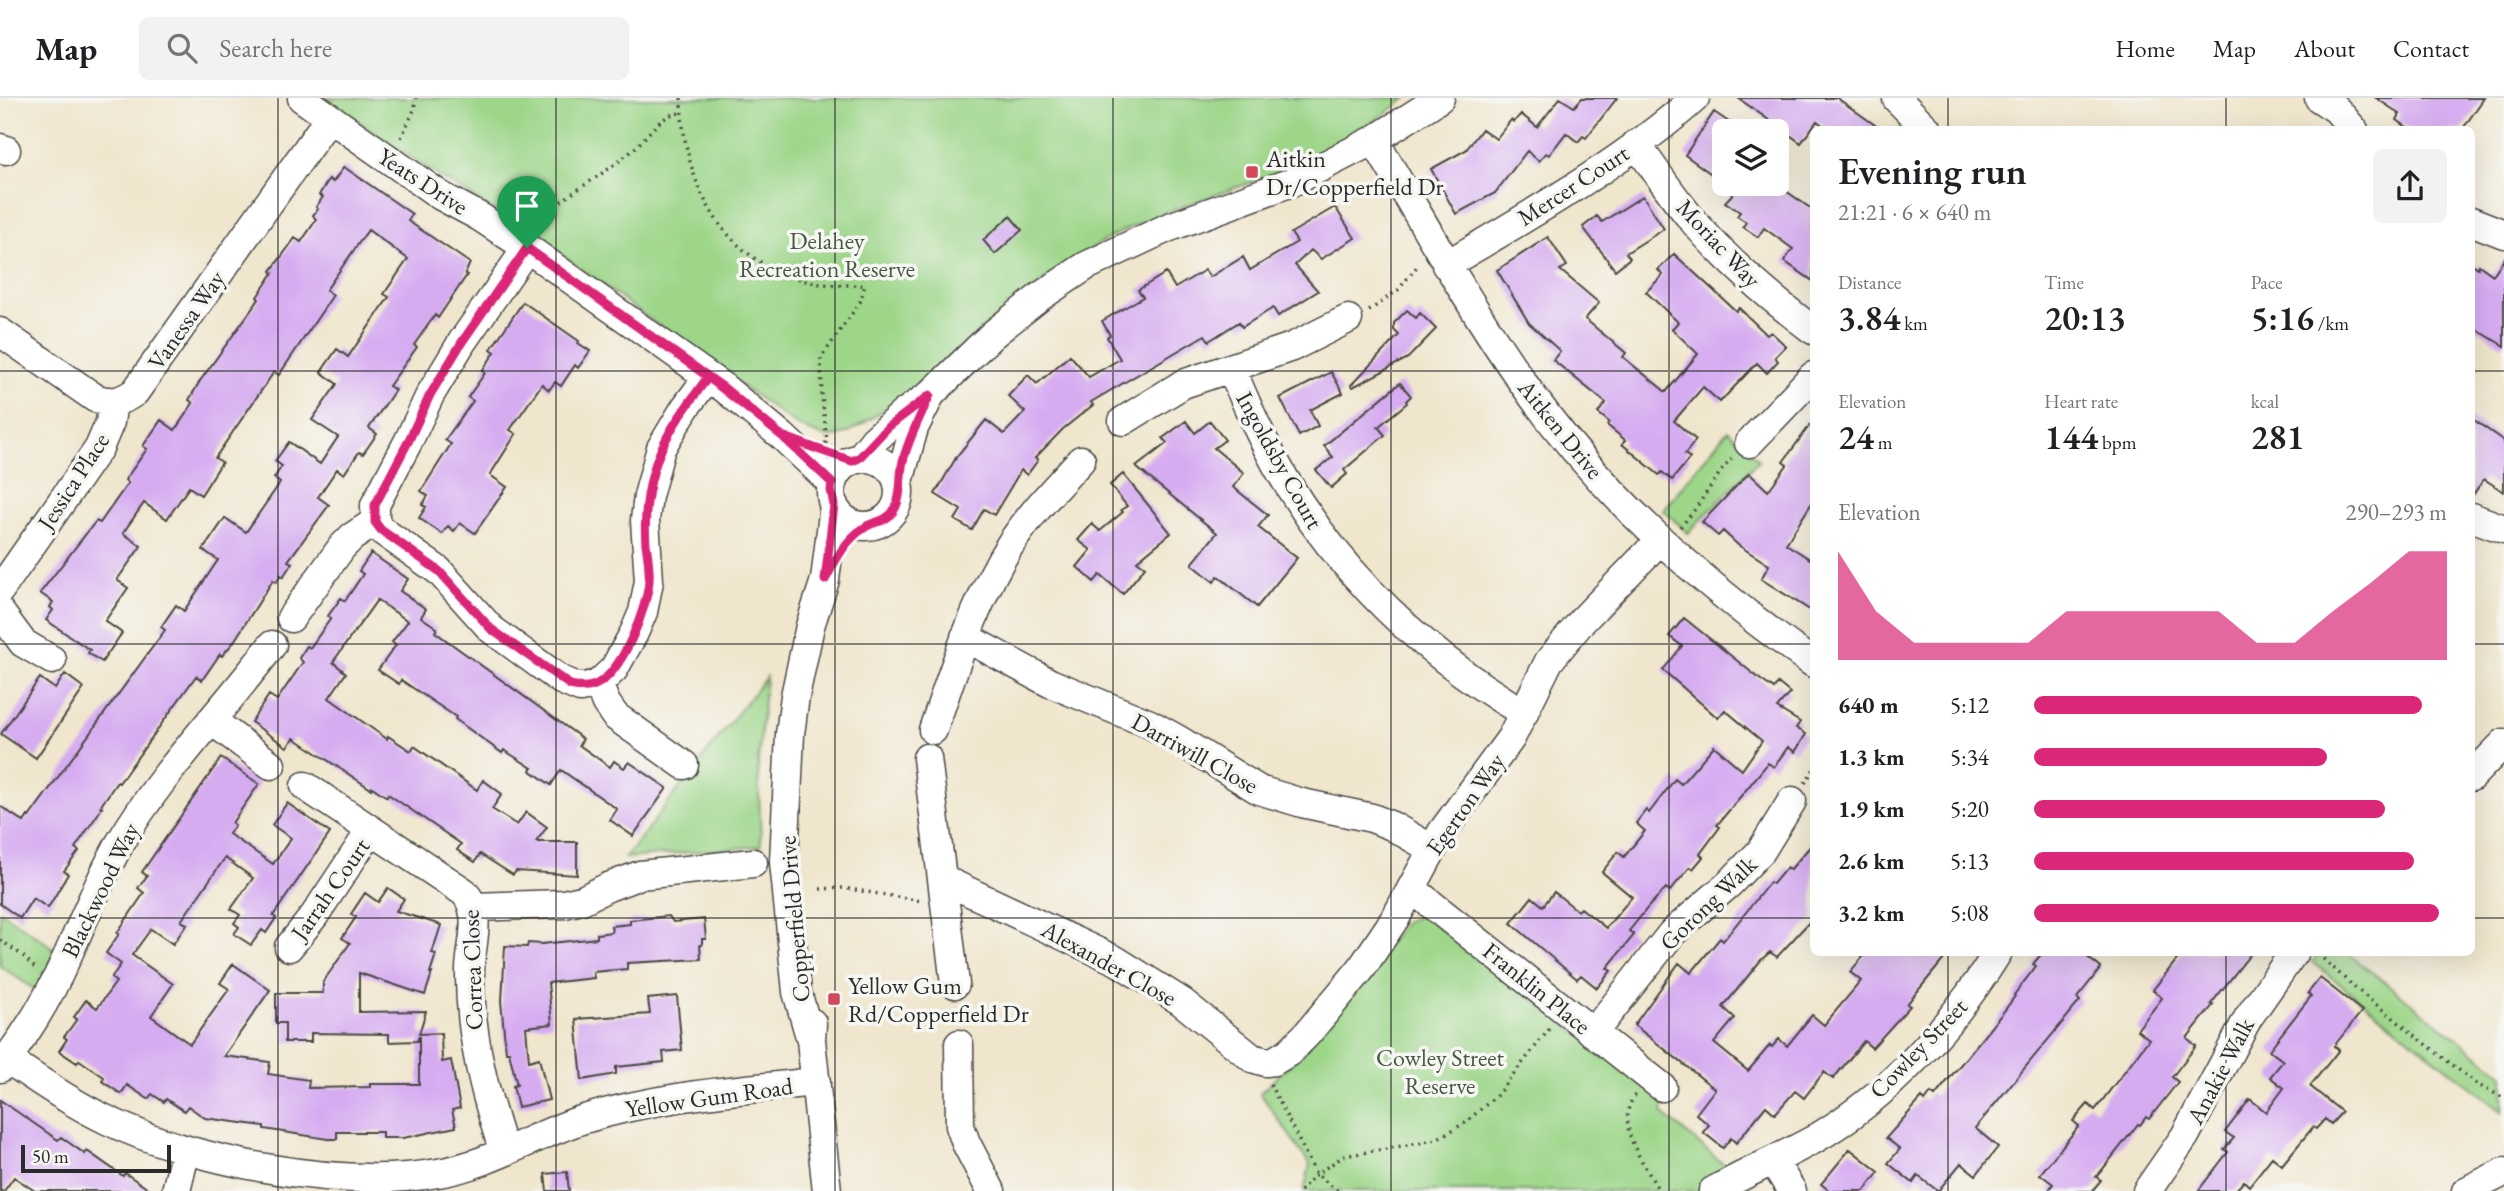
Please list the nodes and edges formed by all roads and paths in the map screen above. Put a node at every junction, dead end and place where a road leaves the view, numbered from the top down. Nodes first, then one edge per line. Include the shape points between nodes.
1 (302, 98) edge
2 (416, 98) edge
3 (681, 98) edge
4 (1440, 98) edge
5 (1695, 98) edge
6 (1897, 99) edge
7 (681, 113) junction
8 (329, 118) junction
9 (1924, 126) edge
10 (1374, 140) junction
11 (1636, 144) junction
12 (388, 158) junction
13 (526, 219) dead end
14 (2475, 223) edge
15 (2504, 234) edge
16 (527, 248) junction
17 (1433, 264) junction
18 (1348, 319) joint
19 (1810, 328) edge
20 (0, 332) edge
21 (1231, 368) junction
22 (708, 377) junction
23 (1810, 379) edge
24 (930, 395) junction
25 (113, 402) junction
26 (1123, 421) dead end
27 (782, 436) junction
28 (1749, 443) joint
29 (820, 450) junction
30 (856, 460) junction
31 (1081, 460) dead end
32 (898, 485) junction
33 (833, 494) junction
34 (2475, 518) edge
35 (375, 522) junction
36 (866, 526) junction
37 (2504, 529) edge
38 (1660, 540) junction
39 (825, 580) junction
40 (0, 590) edge
41 (0, 612) edge
42 (292, 618) dead end
43 (965, 637) junction
44 (272, 645) dead end
45 (52, 660) dead end
46 (1810, 661) edge
47 (598, 684) junction
48 (1524, 713) junction
49 (211, 720) junction
50 (933, 730) dead end
51 (2504, 743) edge
52 (927, 758) dead end
53 (271, 765) dead end
54 (684, 765) dead end
55 (2475, 774) edge
56 (305, 786) dead end
57 (1792, 802) dead end
58 (371, 831) junction
59 (1432, 849) junction
60 (753, 863) dead end
61 (1412, 889) junction
62 (820, 890) dead end
63 (943, 891) junction
64 (474, 907) junction
65 (0, 940) edge
66 (289, 947) dead end
67 (1995, 956) edge
68 (2291, 956) edge
69 (2319, 956) edge
70 (955, 984) dead end
71 (48, 995) junction
72 (1564, 1010) junction
73 (1593, 1033) junction
74 (959, 1044) dead end
75 (1266, 1062) junction
76 (4, 1064) edge
77 (816, 1082) junction
78 (1655, 1082) joint
79 (2504, 1098) edge
80 (186, 1150) junction
81 (504, 1152) junction
82 (1773, 1161) junction
83 (2504, 1172) edge
84 (1316, 1174) junction
85 (411, 1184) edge
86 (176, 1191) edge
87 (827, 1191) edge
88 (990, 1191) edge
89 (1300, 1191) edge
90 (1338, 1191) edge
91 (1659, 1191) edge
92 (1713, 1191) edge
93 (1792, 1191) edge
94 (2147, 1191) edge
95 (2466, 1191) edge

1 - 8 street, Yeats Drive
2 - 12 path via 410,120
3 - 7 path
4 - 10 street
5 - 11 street, Mercer Court
6 - 9 street
7 - 13 path via 666,117 635,148 557,202 534,224
7 - 29 path via 690,169 727,235 758,260 794,277 865,285 860,302 821,358 828,442
8 - 12 street, Yeats Drive
8 - 25 street, Vanessa Way via 135,392
10 - 17 street, Aitken Drive
10 - 24 street via 1292,182 1167,228 1086,266 1008,321
11 - 17 street, Mercer Court via 1517,222
11 - 19 street, Moriac Way via 1716,247
12 - 16 street, Yeats Drive
14 - 15 street
16 - 22 street, Yeats Drive
16 - 35 street via 443,370 379,494
17 - 18 path via 1382,304
17 - 38 street, Aitken Drive via 1544,412
18 - 21 street, Ingoldsby Court via 1292,347
20 - 25 street via 88,394
21 - 26 street, Ingoldsby Court via 1183,384
21 - 48 street, Ingoldsby Court via 1259,432 1297,498 1359,581 1434,652
22 - 27 street, Yeats Drive
22 - 47 street via 661,448 648,496 649,580 643,612 614,669
23 - 28 street
24 - 30 street via 896,420
24 - 32 street via 914,428
25 - 40 street, Jessica Place via 99,448
27 - 29 street, Yeats Drive
27 - 33 street, Yeats Drive
28 - 38 path via 1716,477 1688,519
29 - 30 street, Yeats Drive
30 - 32 street via 880,461 895,475
30 - 33 street via 836,473
31 - 43 street via 1030,517 1002,559
32 - 36 street via 892,513
33 - 36 street via 846,520
33 - 39 street, Copperfield Drive
34 - 37 street
35 - 42 street via 342,547
35 - 47 street via 439,571 503,639 570,685
36 - 39 street, Copperfield Drive via 841,551
38 - 46 street, Aitken Drive via 1751,619
38 - 48 street, Egerton Way via 1549,661
39 - 77 street, Copperfield Drive via 795,696 788,796 802,866
41 - 45 street via 23,643
43 - 50 street
43 - 59 street, Darriwill Close via 1050,683 1168,734 1259,790 1371,818
44 - 49 street, Blackwood Way
47 - 54 street via 615,716
48 - 59 street, Egerton Way via 1505,748
49 - 53 street
49 - 71 street, Blackwood Way via 167,772 123,838
51 - 55 street
52 - 63 street
56 - 58 street, Correa Close
57 - 73 street, Gorong Walk via 1761,851 1672,933
58 - 64 street, Correa Close via 464,892
58 - 66 street, Jarrah Court
59 - 61 street, Egerton Way
60 - 64 street via 640,876 564,904
61 - 72 street, Franklin Place
61 - 75 street, Egerton Way via 1380,943 1338,998 1289,1052
62 - 63 path via 843,888 896,898
63 - 70 street
63 - 75 street, Alexander Close via 1117,961 1182,1002 1252,1058
64 - 81 street, Correa Close via 471,985 475,1050
65 - 71 path via 37,970 39,989
67 - 82 street, Cowley Street via 1967,999 1896,1077 1825,1132
68 - 94 street, Anakie Walk via 2248,1018 2185,1136
69 - 79 path via 2478,1085
71 - 76 street, Blackwood Way
72 - 73 street, Franklin Place
72 - 84 path via 1497,1095 1465,1123 1425,1142 1343,1156
73 - 78 street, Franklin Place
74 - 88 street via 960,1126
75 - 84 path via 1266,1077
76 - 80 street, Yellow Gum Road via 109,1121
77 - 81 street, Yellow Gum Road via 660,1100 579,1121
77 - 87 street, Copperfield Drive
78 - 91 path via 1630,1102 1626,1118 1629,1135
80 - 85 street, Yellow Gum Road via 247,1164
80 - 86 street
81 - 85 street, Yellow Gum Road
82 - 92 street, Cowley Street
82 - 93 street
83 - 95 street
84 - 89 path
84 - 90 path

